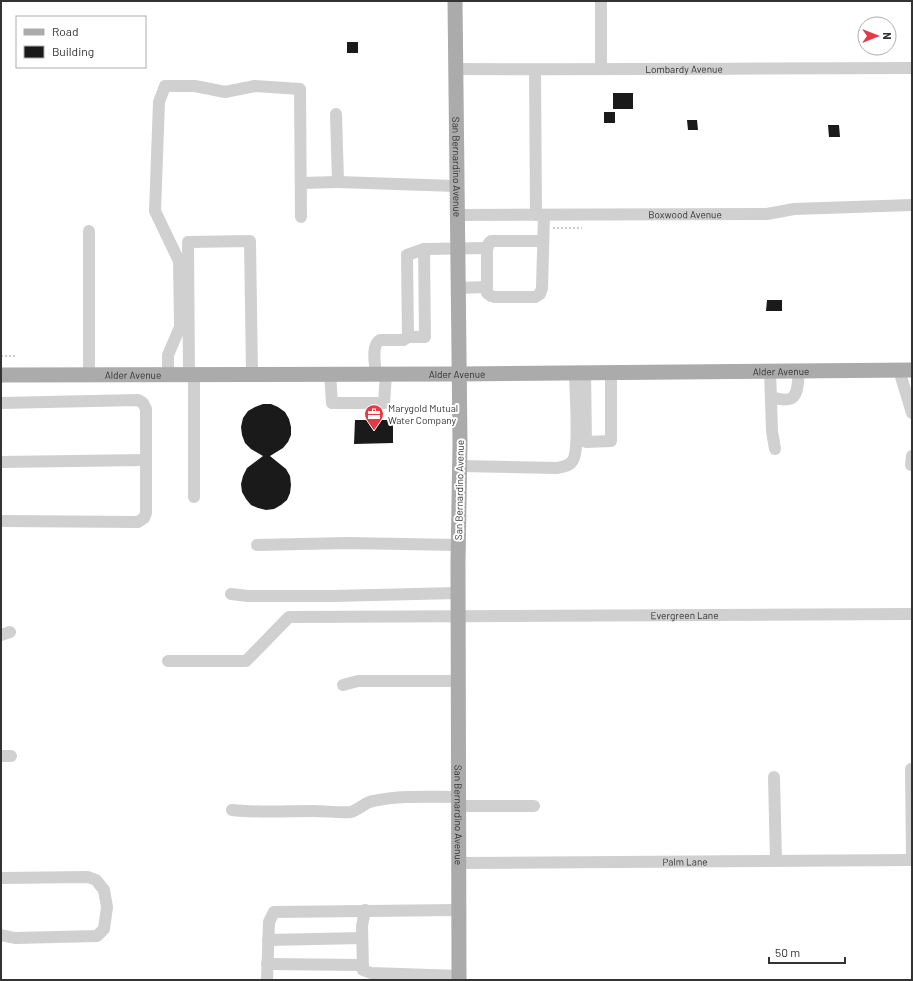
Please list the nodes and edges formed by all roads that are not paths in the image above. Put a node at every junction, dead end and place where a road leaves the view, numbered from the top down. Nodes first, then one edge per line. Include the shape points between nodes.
1 (455, 1) edge
2 (600, 1) edge
3 (912, 68) edge
4 (456, 69) junction
5 (601, 69) junction
6 (535, 70) junction
7 (336, 114) dead end
8 (301, 182) junction
9 (338, 182) junction
10 (456, 186) junction
11 (912, 205) edge
12 (457, 215) junction
13 (540, 215) junction
14 (301, 217) dead end
15 (89, 230) dead end
16 (543, 241) junction
17 (487, 248) junction
18 (424, 249) junction
19 (457, 249) junction
20 (487, 287) junction
21 (458, 288) junction
22 (408, 337) junction
23 (906, 370) edge
24 (770, 371) junction
25 (799, 371) junction
26 (611, 372) junction
27 (580, 373) junction
28 (89, 374) junction
29 (168, 374) junction
30 (191, 374) junction
31 (252, 374) junction
32 (330, 374) junction
33 (381, 374) junction
34 (459, 374) junction
35 (1, 375) edge
36 (771, 397) junction
37 (1, 403) edge
38 (912, 413) edge
39 (775, 449) dead end
40 (146, 460) junction
41 (1, 462) edge
42 (460, 466) junction
43 (194, 496) dead end
44 (1, 521) edge
45 (257, 545) dead end
46 (458, 545) junction
47 (230, 594) dead end
48 (458, 594) junction
49 (912, 614) edge
50 (458, 616) junction
51 (168, 661) dead end
52 (458, 681) junction
53 (344, 685) dead end
54 (911, 769) dead end
55 (774, 777) dead end
56 (458, 802) junction
57 (534, 806) dead end
58 (232, 810) dead end
59 (912, 860) edge
60 (776, 861) junction
61 (458, 863) junction
62 (1, 878) edge
63 (365, 910) junction
64 (458, 910) junction
65 (1, 935) edge
66 (362, 938) junction
67 (268, 940) junction
68 (267, 964) junction
69 (367, 969) junction
70 (459, 978) edge
71 (266, 980) edge

1 - 4 main road, San Bernardino Avenue
2 - 5 street
3 - 5 street, Lombardy Avenue
4 - 6 street, Lombardy Avenue
4 - 10 main road, San Bernardino Avenue
5 - 6 street, Lombardy Avenue
6 - 13 street
7 - 9 street
8 - 9 street
8 - 14 street
8 - 29 street via 300,89 255,86 225,92 195,86 165,86 159,102 155,211 178,261 180,327 168,355
9 - 10 street
10 - 12 main road, San Bernardino Avenue
11 - 13 street, Boxwood Avenue via 794,209 767,214
12 - 13 street, Boxwood Avenue
12 - 19 main road, San Bernardino Avenue
13 - 16 street
15 - 28 street
16 - 17 street via 492,241
16 - 20 street via 542,288 538,296 492,296 487,293
17 - 19 street
17 - 20 street
18 - 19 street
18 - 22 street via 407,255
18 - 22 street via 425,337
19 - 21 main road, San Bernardino Avenue
20 - 21 street
21 - 34 main road, San Bernardino Avenue
22 - 33 street via 403,340 378,341 375,348
23 - 25 main road, Alder Avenue
23 - 38 street
24 - 25 main road, Alder Avenue
24 - 26 main road, Alder Avenue
24 - 36 street
25 - 36 street via 796,395 793,398 785,400
26 - 27 main road, Alder Avenue
26 - 27 street via 611,441 586,442 585,407
27 - 34 main road, Alder Avenue
27 - 42 street via 576,448 573,461 568,466
28 - 29 main road, Alder Avenue
28 - 35 main road, Alder Avenue
29 - 30 main road, Alder Avenue
30 - 31 main road, Alder Avenue
30 - 31 street via 188,242 250,241
30 - 43 street
31 - 32 main road, Alder Avenue
32 - 33 main road, Alder Avenue
32 - 33 street via 332,403 384,403
33 - 34 main road, Alder Avenue
34 - 42 main road, San Bernardino Avenue
36 - 39 street
37 - 40 street via 138,400 146,409
40 - 41 street
40 - 44 street via 146,513 138,522
42 - 46 main road, San Bernardino Avenue
45 - 46 street
46 - 48 main road, San Bernardino Avenue
47 - 48 street
48 - 50 main road, San Bernardino Avenue
49 - 50 street, Evergreen Lane
50 - 51 street, Evergreen Lane via 289,617 246,661
50 - 52 main road, San Bernardino Avenue
52 - 53 street via 358,681
52 - 56 main road, San Bernardino Avenue
54 - 59 street
55 - 60 street
56 - 57 street
56 - 58 street via 419,796 370,801 352,812
56 - 61 main road, San Bernardino Avenue
59 - 60 street, Palm Lane
60 - 61 street, Palm Lane
61 - 64 main road, San Bernardino Avenue
62 - 65 street via 96,880 104,890 107,907 104,929 97,936 15,938
63 - 64 street
63 - 66 street
63 - 67 street via 274,912 269,922
64 - 70 main road, San Bernardino Avenue
66 - 67 street
66 - 69 street
67 - 68 street
68 - 69 street
68 - 71 street
69 - 70 street

